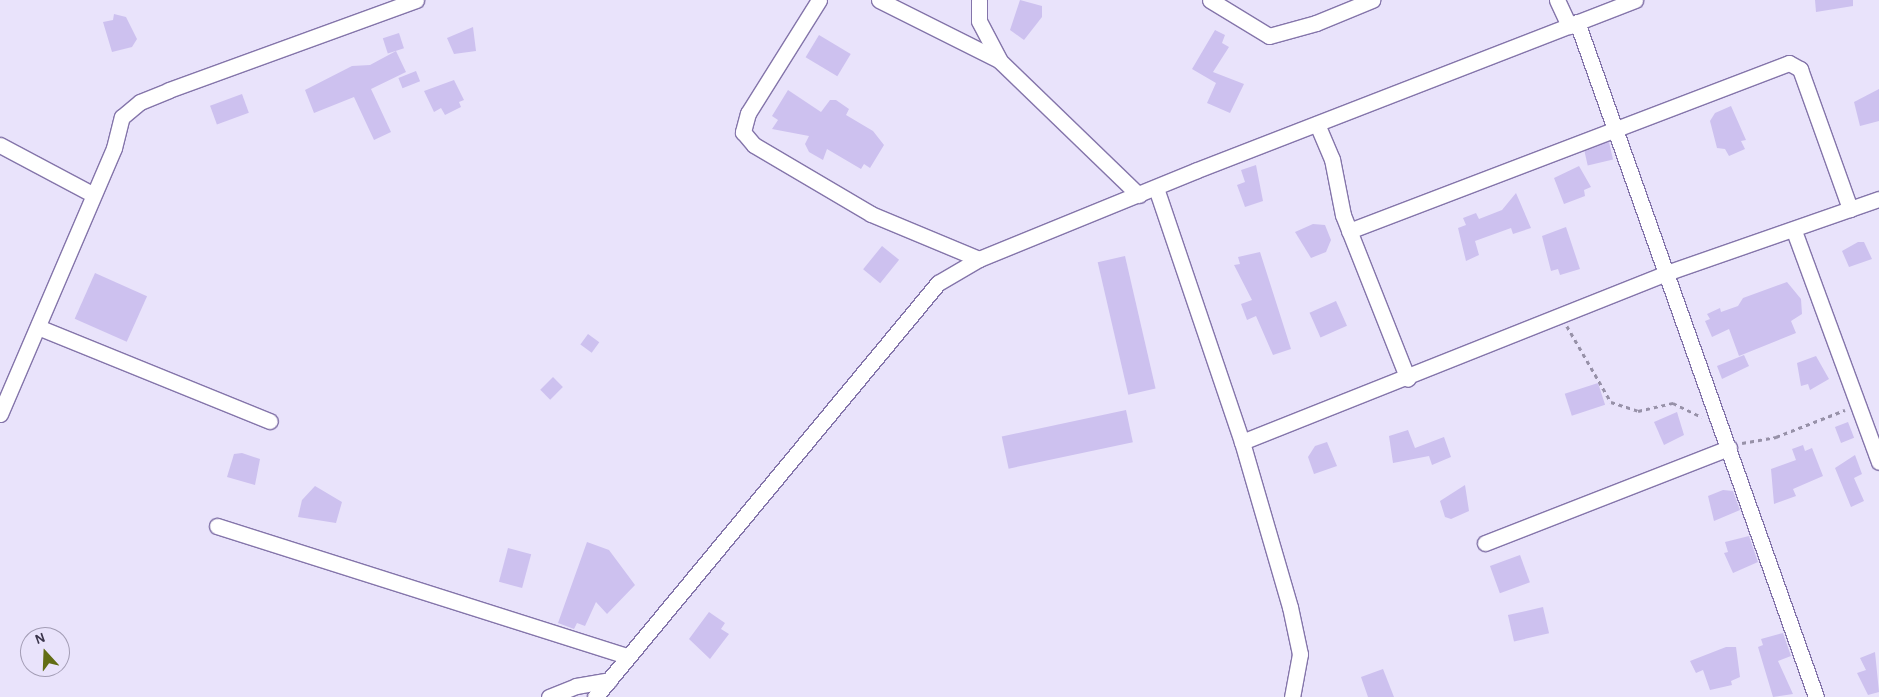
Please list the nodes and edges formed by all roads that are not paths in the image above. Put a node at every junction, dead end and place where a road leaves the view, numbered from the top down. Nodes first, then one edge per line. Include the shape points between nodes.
1 (416, 0) edge
2 (819, 0) edge
3 (879, 0) edge
4 (979, 0) edge
5 (1210, 0) edge
6 (1372, 0) edge
7 (1557, 0) edge
8 (1635, 0) edge
9 (1573, 24) junction
10 (1000, 61) junction
11 (1317, 124) junction
12 (1614, 129) junction
13 (0, 145) edge
14 (1156, 188) junction
15 (92, 194) junction
16 (1139, 195) junction
17 (1879, 199) edge
18 (1850, 209) junction
19 (1349, 231) junction
20 (1794, 231) junction
21 (979, 259) junction
22 (1669, 272) junction
23 (38, 327) junction
24 (1408, 379) junction
25 (0, 414) edge
26 (270, 421) dead end
27 (1726, 441) junction
28 (1242, 442) junction
29 (1879, 462) edge
30 (217, 526) dead end
31 (1485, 543) dead end
32 (628, 656) junction
33 (609, 680) junction
34 (549, 697) edge
35 (595, 697) edge
36 (1292, 697) edge
37 (1816, 697) edge

1 - 15 street via 140,102 122,117 114,148
2 - 21 street via 748,113 743,132 754,145 872,214
3 - 10 street
4 - 10 street via 979,22
5 - 6 street via 1269,36 1316,23
7 - 9 street
8 - 9 street
9 - 11 street
9 - 12 street
10 - 16 street
11 - 14 street
11 - 19 street via 1332,159
12 - 18 street via 1793,64 1800,69
12 - 19 street
12 - 22 street
13 - 15 street
14 - 16 street
14 - 28 street
15 - 23 street
16 - 21 street
17 - 18 street
18 - 20 street
19 - 24 street
20 - 22 street
20 - 29 street
21 - 32 street via 938,283 904,321
22 - 24 street
22 - 27 street
23 - 25 street
23 - 26 street
24 - 28 street
27 - 31 street
27 - 37 street
28 - 36 street via 1300,654
30 - 32 street
32 - 33 street
33 - 34 street via 576,686
33 - 35 street

